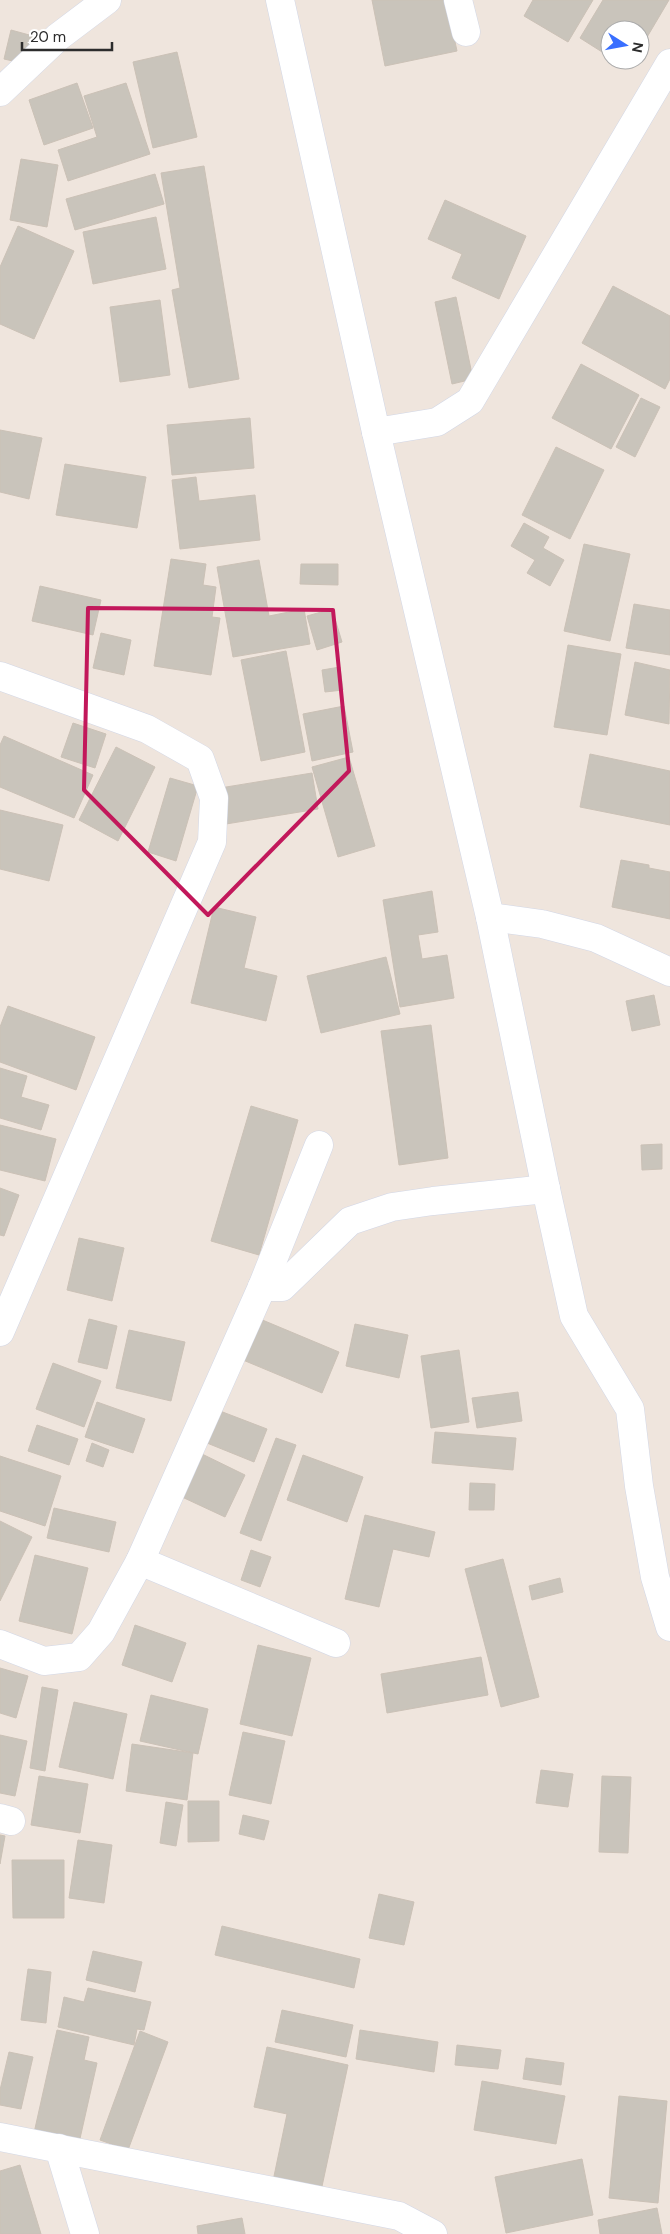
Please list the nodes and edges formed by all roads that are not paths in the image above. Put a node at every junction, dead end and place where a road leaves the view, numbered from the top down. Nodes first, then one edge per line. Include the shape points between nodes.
1 (106, 0) edge
2 (280, 0) edge
3 (458, 0) edge
4 (466, 32) dead end
5 (670, 63) edge
6 (0, 92) edge
7 (376, 432) junction
8 (0, 676) edge
9 (490, 917) junction
10 (670, 972) edge
11 (319, 1145) dead end
12 (546, 1189) junction
13 (262, 1287) junction
14 (0, 1332) edge
15 (140, 1561) junction
16 (670, 1627) edge
17 (336, 1642) dead end
18 (0, 1644) edge
19 (0, 2137) edge
20 (59, 2148) junction
21 (85, 2234) edge
22 (433, 2234) edge

1 - 6 street via 58,37
2 - 7 street
3 - 4 street
5 - 7 street via 470,401 437,422
7 - 9 street
8 - 14 street via 155,733 200,759 214,798 212,842
9 - 10 street via 542,924 596,938
9 - 12 street
11 - 13 street
12 - 13 street via 432,1200 392,1207 350,1221 282,1287
12 - 16 street via 574,1316 630,1409 655,1577
13 - 15 street
15 - 17 street
15 - 18 street via 101,1632 79,1657 44,1662
19 - 20 street
20 - 21 street
20 - 22 street via 399,2216

